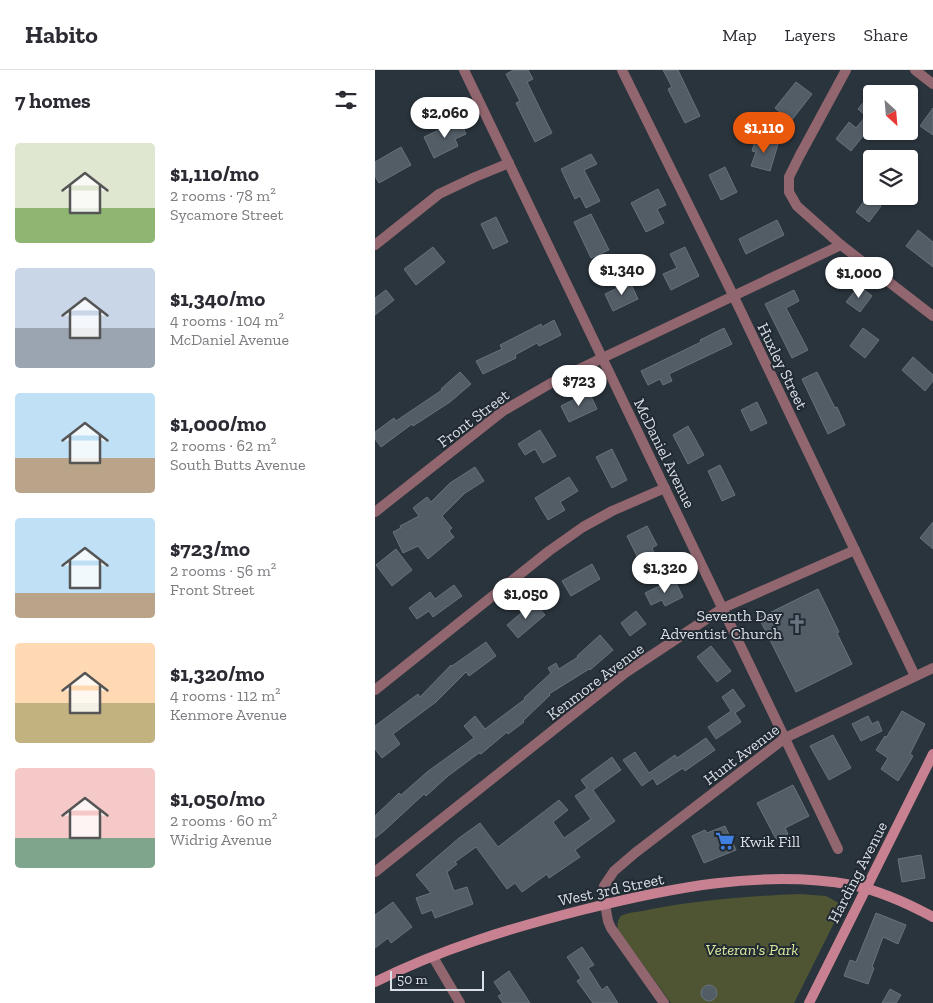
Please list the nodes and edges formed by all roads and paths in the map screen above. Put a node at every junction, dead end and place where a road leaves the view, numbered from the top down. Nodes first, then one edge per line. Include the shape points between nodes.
1 (464, 70) edge
2 (622, 70) edge
3 (846, 70) edge
4 (915, 70) edge
5 (933, 84) edge
6 (509, 164) junction
7 (375, 245) edge
8 (841, 245) junction
9 (734, 297) junction
10 (933, 316) edge
11 (603, 359) junction
12 (665, 488) junction
13 (375, 512) edge
14 (855, 550) junction
15 (723, 608) junction
16 (933, 668) edge
17 (915, 676) junction
18 (375, 690) edge
19 (785, 738) junction
20 (933, 754) edge
21 (838, 849) dead end
22 (375, 872) edge
23 (865, 888) junction
24 (605, 904) junction
25 (933, 917) edge
26 (433, 957) junction
27 (375, 982) edge
28 (460, 1003) edge
29 (665, 1003) edge
30 (809, 1003) edge

1 - 6 street, McDaniel Avenue
2 - 9 street, Huxley Street
3 - 8 street via 789,177 789,192 797,206
4 - 5 street
6 - 7 street via 439,194
6 - 11 street, McDaniel Avenue
8 - 9 street, Front Street
8 - 10 street
9 - 11 street, Front Street
9 - 14 street, Huxley Street
11 - 12 street, McDaniel Avenue
11 - 13 street, Front Street via 503,411
12 - 15 street, McDaniel Avenue
12 - 18 street via 583,527
14 - 15 street, Kenmore Avenue
14 - 17 street, Huxley Street
15 - 19 street, McDaniel Avenue
15 - 22 street, Kenmore Avenue via 625,673
16 - 17 street, Hunt Avenue
17 - 19 street, Hunt Avenue
19 - 21 street, McDaniel Avenue
19 - 24 street, Hunt Avenue via 614,871 604,886
20 - 23 street, Harding Avenue
23 - 24 street, West 3rd Street via 823,881 771,879 682,889
23 - 25 street via 898,899
23 - 30 street, Harding Avenue
24 - 26 street, West 3rd Street via 480,938
24 - 29 street via 611,928
26 - 27 street, West 3rd Street
26 - 28 street

